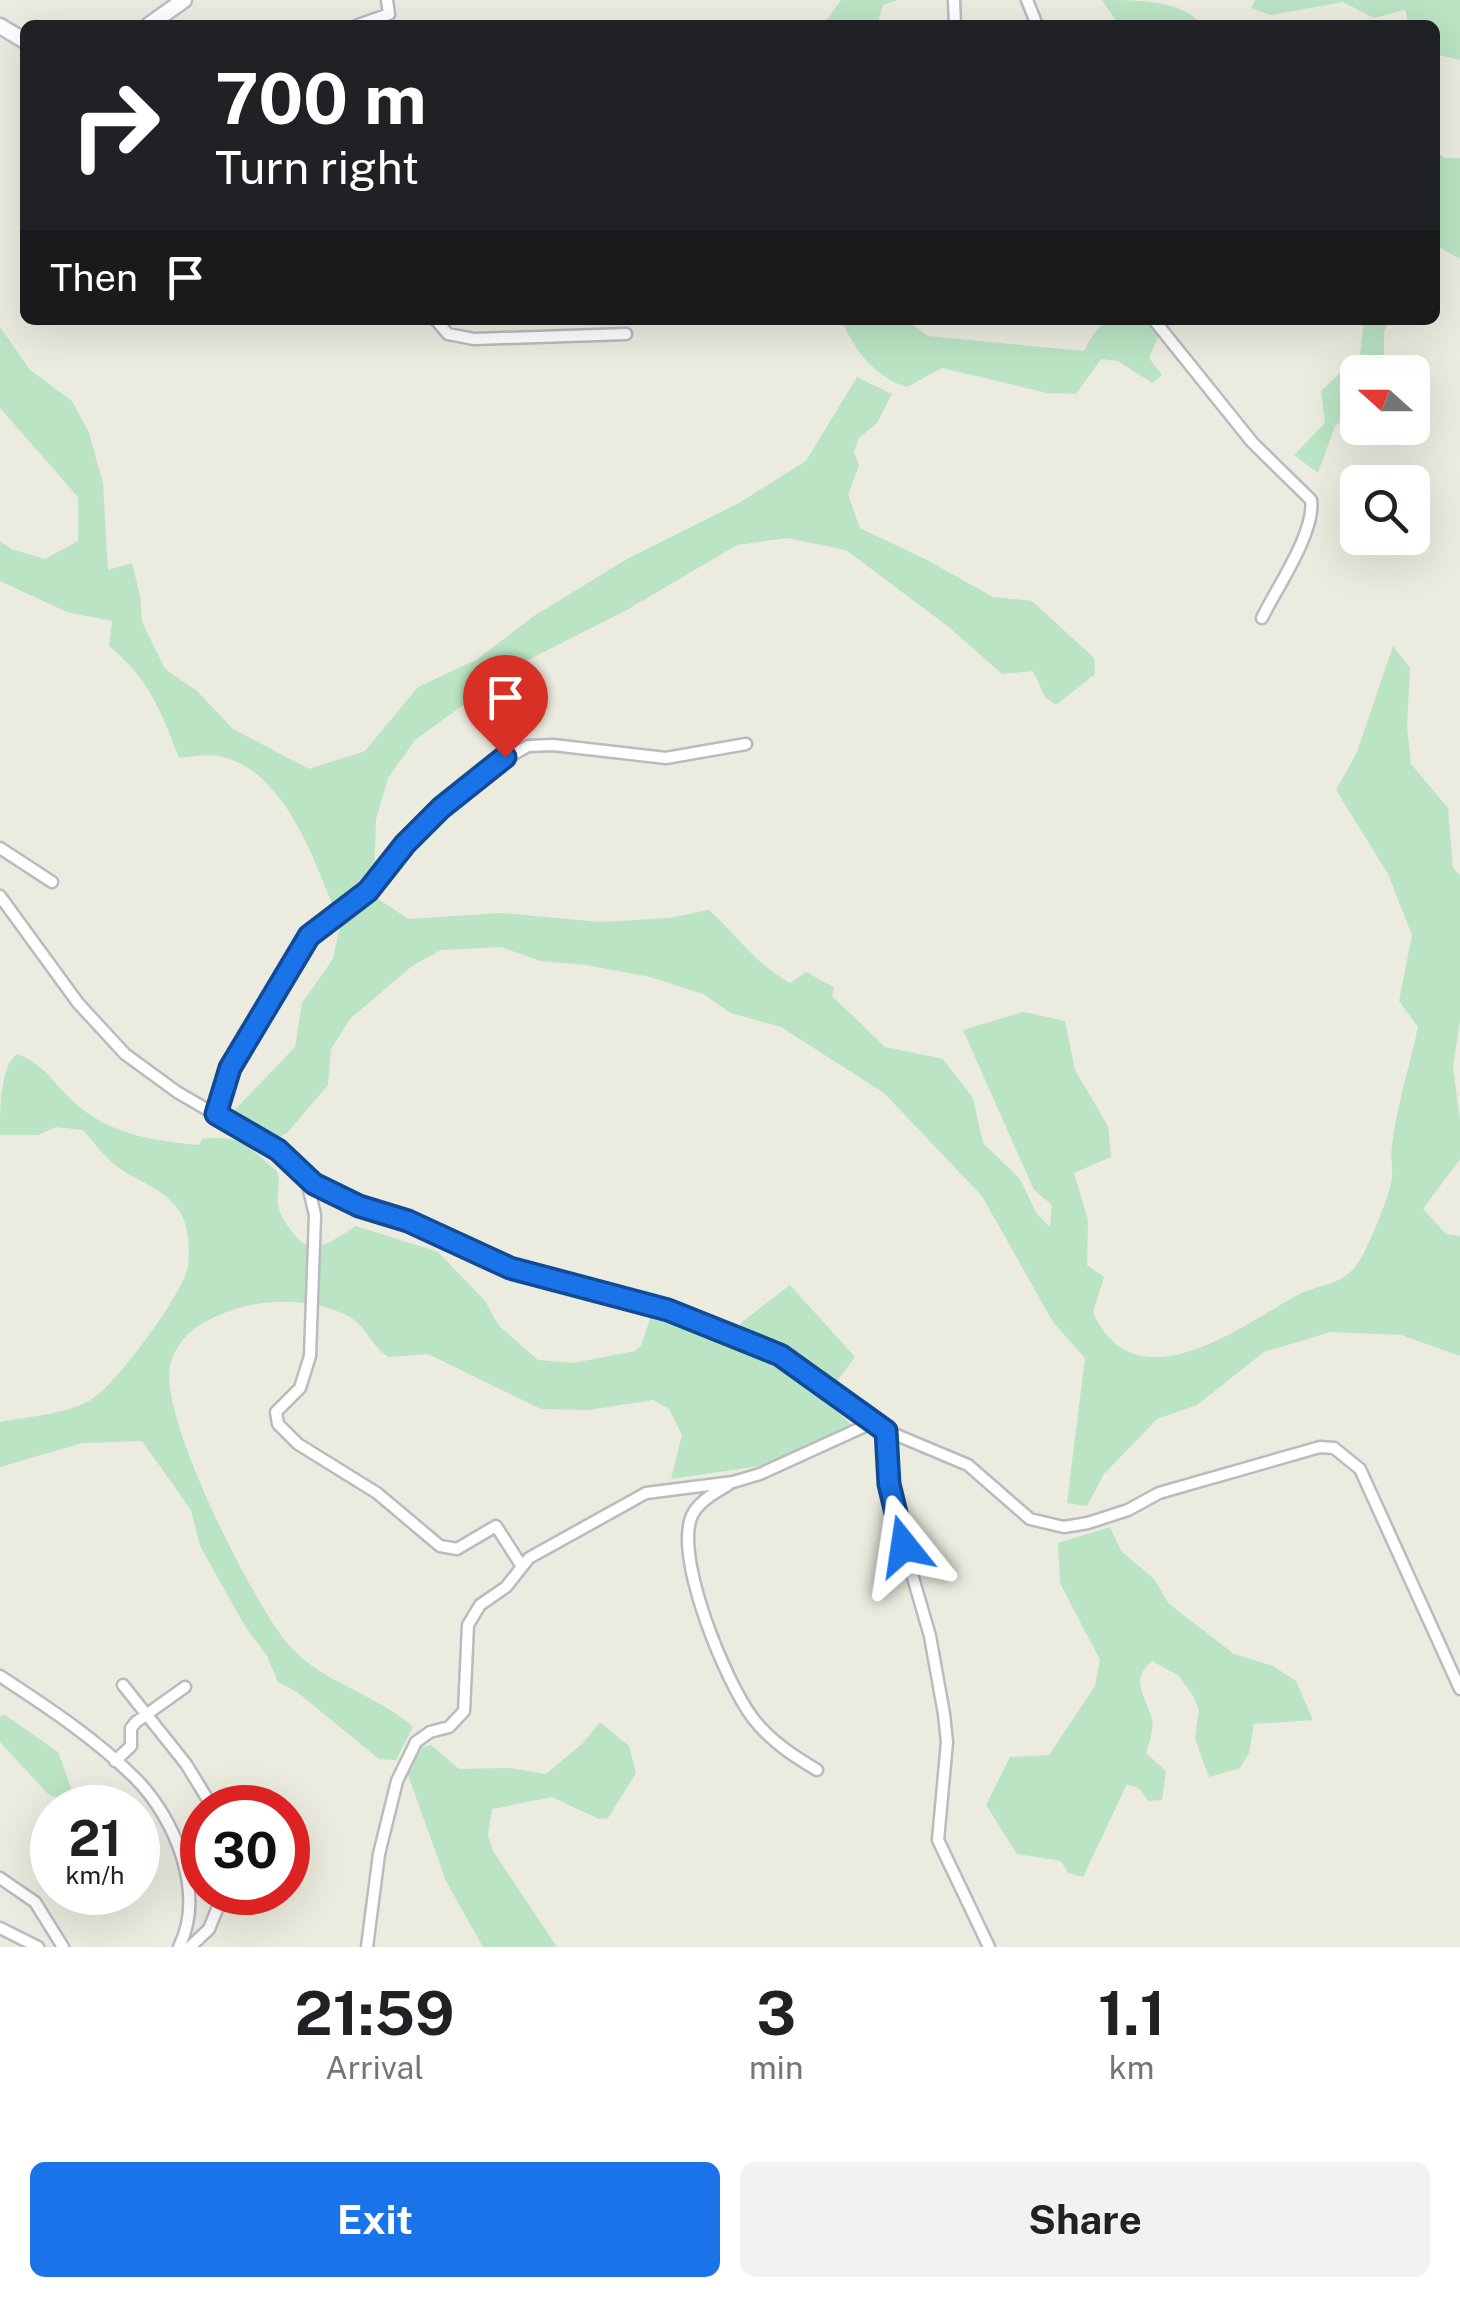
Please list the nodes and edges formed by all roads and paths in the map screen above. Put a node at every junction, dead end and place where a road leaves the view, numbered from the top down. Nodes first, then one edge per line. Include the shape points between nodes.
1 (184, 0) edge
2 (387, 0) edge
3 (156, 20) edge
4 (372, 20) edge
5 (440, 325) edge
6 (1158, 325) edge
7 (626, 334) dead end
8 (1262, 618) dead end
9 (746, 744) dead end
10 (0, 848) edge
11 (52, 882) dead end
12 (0, 896) edge
13 (216, 1114) junction
14 (306, 1177) junction
15 (874, 1422) junction
16 (886, 1431) junction
17 (733, 1482) junction
18 (521, 1564) junction
19 (0, 1676) edge
20 (123, 1685) dead end
21 (185, 1687) dead end
22 (1460, 1688) edge
23 (146, 1714) junction
24 (115, 1760) junction
25 (817, 1770) dead end
26 (199, 1785) edge
27 (0, 1878) edge
28 (215, 1915) edge
29 (0, 1928) edge
30 (38, 1947) edge
31 (63, 1947) edge
32 (178, 1947) edge
33 (190, 1947) edge
34 (367, 1947) edge
35 (989, 1947) edge

1 - 3 street
2 - 4 street via 389,14
5 - 7 street via 448,334 474,340
6 - 8 street via 1252,442 1311,500 1304,535
9 - 13 street via 666,758 528,746 483,772 405,844 368,891 309,936 230,1068
10 - 11 street
12 - 13 street via 99,1029 148,1073
13 - 14 street via 278,1150
14 - 15 street via 510,1268 740,1336 796,1364
14 - 18 street via 314,1215 310,1356 300,1388 276,1412 278,1424 440,1546 458,1549 496,1526
15 - 16 street
15 - 17 street
16 - 22 street via 968,1465 1030,1518 1064,1528 1128,1510 1158,1493 1334,1448 1368,1484
16 - 35 street via 896,1519 940,1686 947,1742 938,1840
17 - 18 street via 646,1493
17 - 25 street via 700,1504 688,1525 701,1608 750,1715 784,1750
18 - 34 street via 468,1625 464,1711 449,1727 416,1742 405,1760 379,1854
19 - 24 street
20 - 23 street
21 - 23 street
23 - 24 street via 132,1728 127,1752
23 - 26 street
24 - 32 street via 164,1815 178,1847 189,1892
27 - 31 street via 35,1902
28 - 33 street
29 - 30 street

